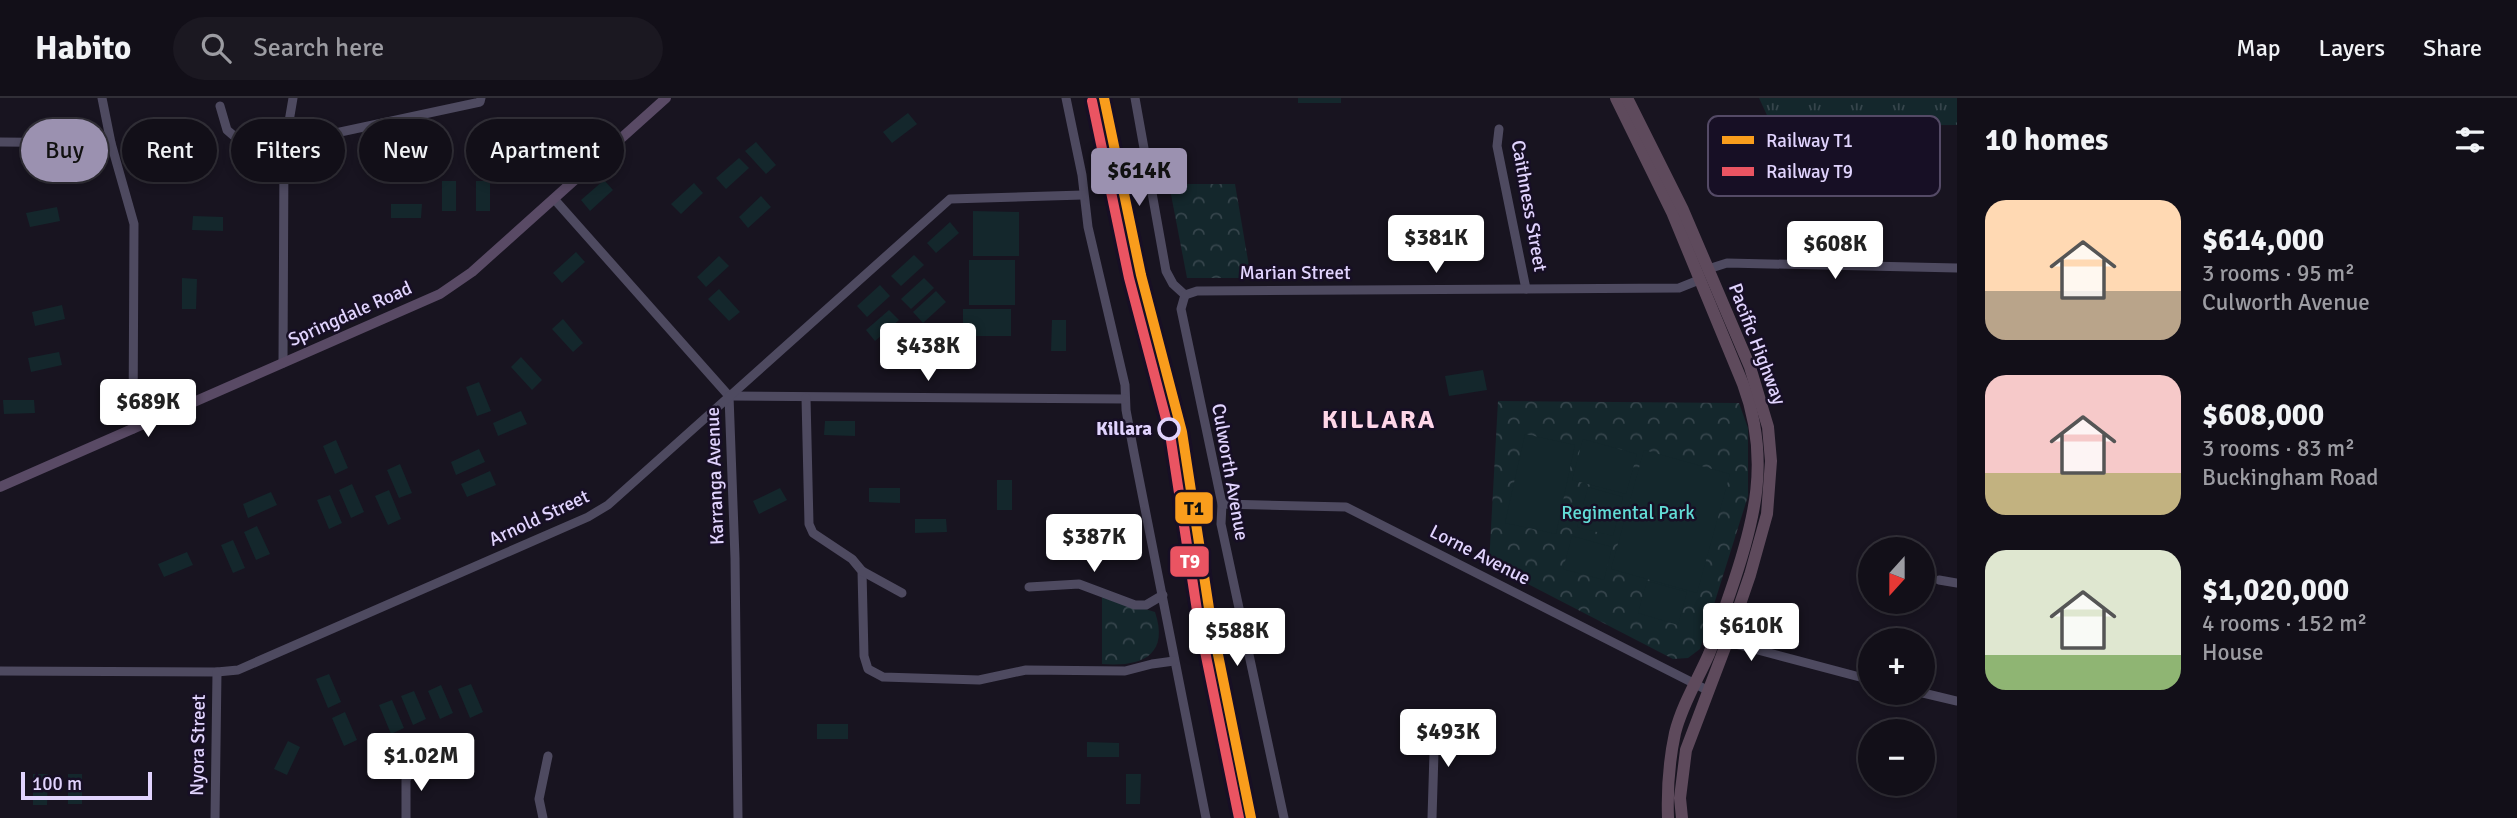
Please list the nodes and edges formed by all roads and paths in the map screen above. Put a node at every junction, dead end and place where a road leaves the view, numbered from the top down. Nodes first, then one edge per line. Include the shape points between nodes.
1 (102, 98) edge
2 (293, 98) edge
3 (481, 98) edge
4 (666, 98) edge
5 (1066, 98) edge
6 (1135, 98) edge
7 (1616, 98) edge
8 (1627, 98) edge
9 (220, 106) dead end
10 (289, 119) edge
11 (1499, 129) dead end
12 (345, 131) edge
13 (231, 133) edge
14 (0, 142) edge
15 (111, 143) junction
16 (284, 182) edge
17 (1083, 195) junction
18 (555, 200) junction
19 (1957, 268) edge
20 (1708, 269) junction
21 (1699, 280) junction
22 (1526, 289) junction
23 (1185, 295) junction
24 (283, 363) junction
25 (729, 396) junction
26 (807, 398) junction
27 (1125, 400) junction
28 (133, 429) junction
29 (0, 487) edge
30 (1222, 504) junction
31 (862, 571) junction
32 (1939, 580) dead end
33 (1957, 583) edge
34 (1029, 587) dead end
35 (902, 593) dead end
36 (1163, 595) junction
37 (1721, 640) junction
38 (1174, 661) junction
39 (0, 671) edge
40 (217, 672) junction
41 (1858, 677) edge
42 (1695, 685) junction
43 (1709, 691) junction
44 (1935, 696) edge
45 (1957, 701) edge
46 (1435, 720) dead end
47 (548, 757) dead end
48 (414, 763) dead end
49 (215, 818) edge
50 (406, 818) edge
51 (543, 818) edge
52 (738, 818) edge
53 (1206, 818) edge
54 (1284, 818) edge
55 (1432, 818) edge
56 (1668, 818) edge
57 (1682, 818) edge

1 - 15 street
2 - 10 street
3 - 12 street via 480,102
4 - 18 main road, Springdale Road
5 - 17 street
6 - 23 street via 1166,271 1172,285
7 - 21 highway, Pacific Highway via 1672,212
8 - 20 highway, Pacific Highway
9 - 13 street
11 - 22 street, Caithness Street via 1497,146
14 - 15 street
15 - 28 street via 134,223
16 - 24 street
17 - 25 street, Arnold Street via 950,199
17 - 27 street
18 - 24 main road, Springdale Road via 440,294
18 - 25 street, Karranga Avenue
19 - 20 street via 1727,263
20 - 37 highway, Pacific Highway via 1750,367 1768,427 1771,461 1767,514 1743,598
21 - 22 street, Marian Street via 1679,288
21 - 37 highway, Pacific Highway via 1749,400 1759,461 1755,512
22 - 23 street, Marian Street via 1197,291
23 - 30 street, Culworth Avenue via 1181,309
24 - 28 main road, Springdale Road
25 - 26 street
25 - 40 street, Arnold Street via 589,517 238,670
25 - 52 street, Karranga Avenue
26 - 27 street
26 - 31 street via 809,524 813,533
27 - 36 street
28 - 29 main road, Springdale Road
30 - 42 street, Lorne Avenue via 1346,507
30 - 54 street, Culworth Avenue via 1221,524
31 - 35 street
31 - 38 street via 865,663 883,677 979,680 1026,670 1125,671
32 - 33 street
34 - 36 street via 1079,584 1135,605 1146,605
36 - 38 street
37 - 41 street
37 - 42 highway, Pacific Highway
37 - 43 highway, Pacific Highway
38 - 53 street
39 - 40 street, Arnold Street
40 - 49 street, Nyora Street
42 - 43 street, Lorne Avenue
42 - 56 highway, Pacific Highway via 1673,744
43 - 57 highway, Pacific Highway via 1686,750
44 - 45 street
46 - 55 street
47 - 51 street via 539,799
48 - 50 street via 406,780

